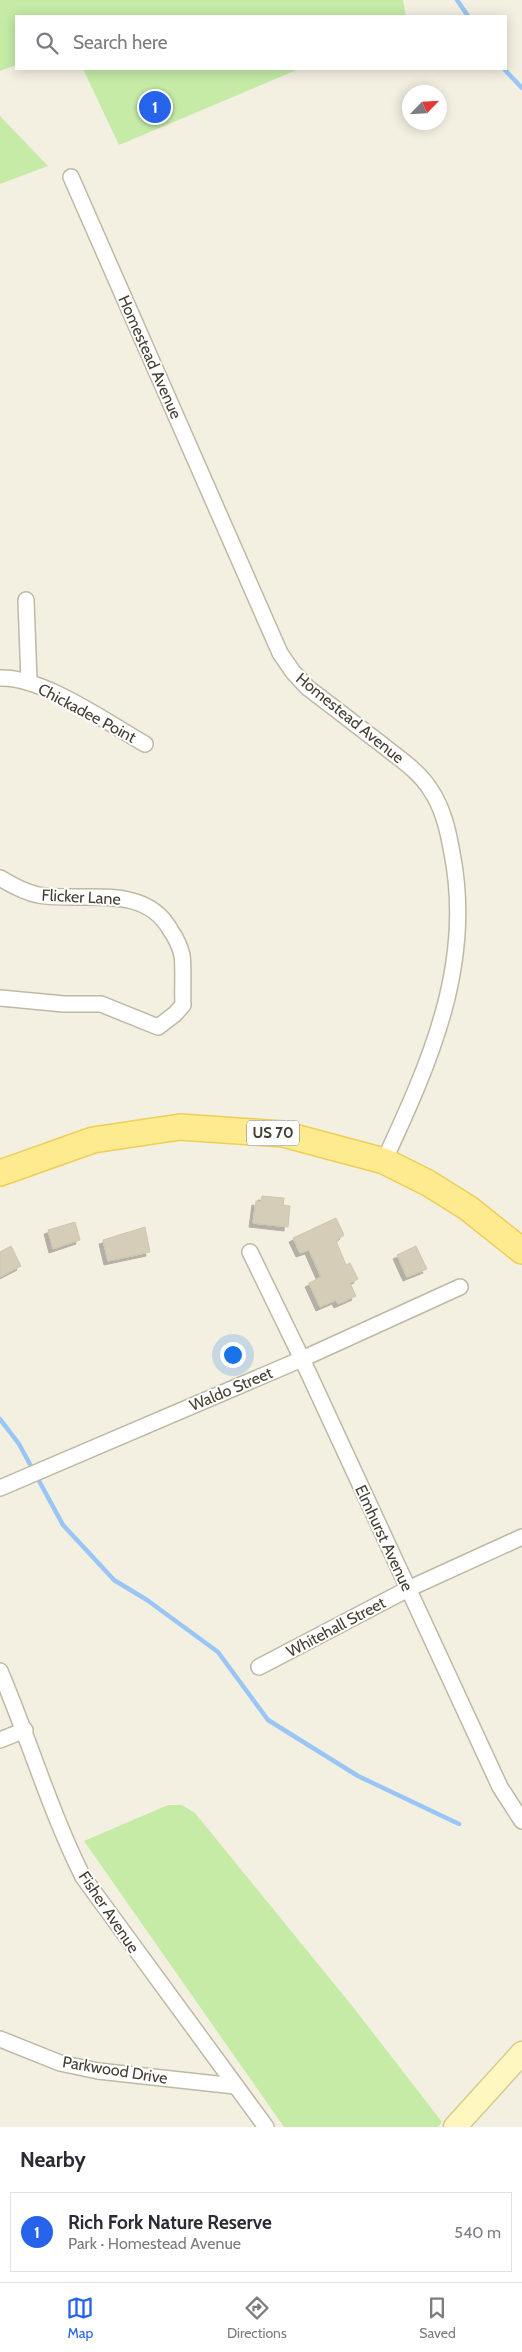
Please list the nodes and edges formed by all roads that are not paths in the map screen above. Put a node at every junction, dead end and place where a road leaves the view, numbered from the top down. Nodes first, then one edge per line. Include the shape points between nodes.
1 (71, 177) dead end
2 (26, 600) dead end
3 (0, 678) edge
4 (29, 681) junction
5 (145, 744) dead end
6 (0, 878) edge
7 (0, 998) edge
8 (384, 1161) junction
9 (0, 1173) edge
10 (522, 1251) edge
11 (250, 1252) dead end
12 (460, 1287) dead end
13 (302, 1359) junction
14 (0, 1488) edge
15 (522, 1537) edge
16 (408, 1589) junction
17 (259, 1667) dead end
18 (0, 1670) edge
19 (25, 1730) junction
20 (0, 1740) edge
21 (522, 1821) edge
22 (0, 2039) edge
23 (522, 2053) edge
24 (235, 2086) junction
25 (266, 2127) edge
26 (455, 2127) edge

1 - 8 street, Homestead Avenue via 280,652 308,688 414,770 430,788 441,808 458,894 452,986 435,1042
2 - 4 street
3 - 4 street, Chickadee Point
4 - 5 street, Chickadee Point
6 - 7 street, Flicker Lane via 22,891 40,895 107,896 154,909 168,924 182,955 183,1005 158,1027 101,1004 56,1004
8 - 9 main road, US 70 via 283,1134 180,1128 93,1140
8 - 10 main road, US 70 via 468,1208
11 - 13 street, Elmhurst Avenue
12 - 13 street, Waldo Street
13 - 14 street, Waldo Street
13 - 16 street, Elmhurst Avenue
15 - 16 street, Whitehall Street
16 - 17 street, Whitehall Street
16 - 21 street, Elmhurst Avenue via 500,1787
18 - 19 street, Fisher Avenue
19 - 20 street
19 - 24 street, Fisher Avenue via 68,1848 83,1877
22 - 24 street, Parkwood Drive via 60,2063 98,2071
23 - 26 street
24 - 25 street, Fisher Avenue

